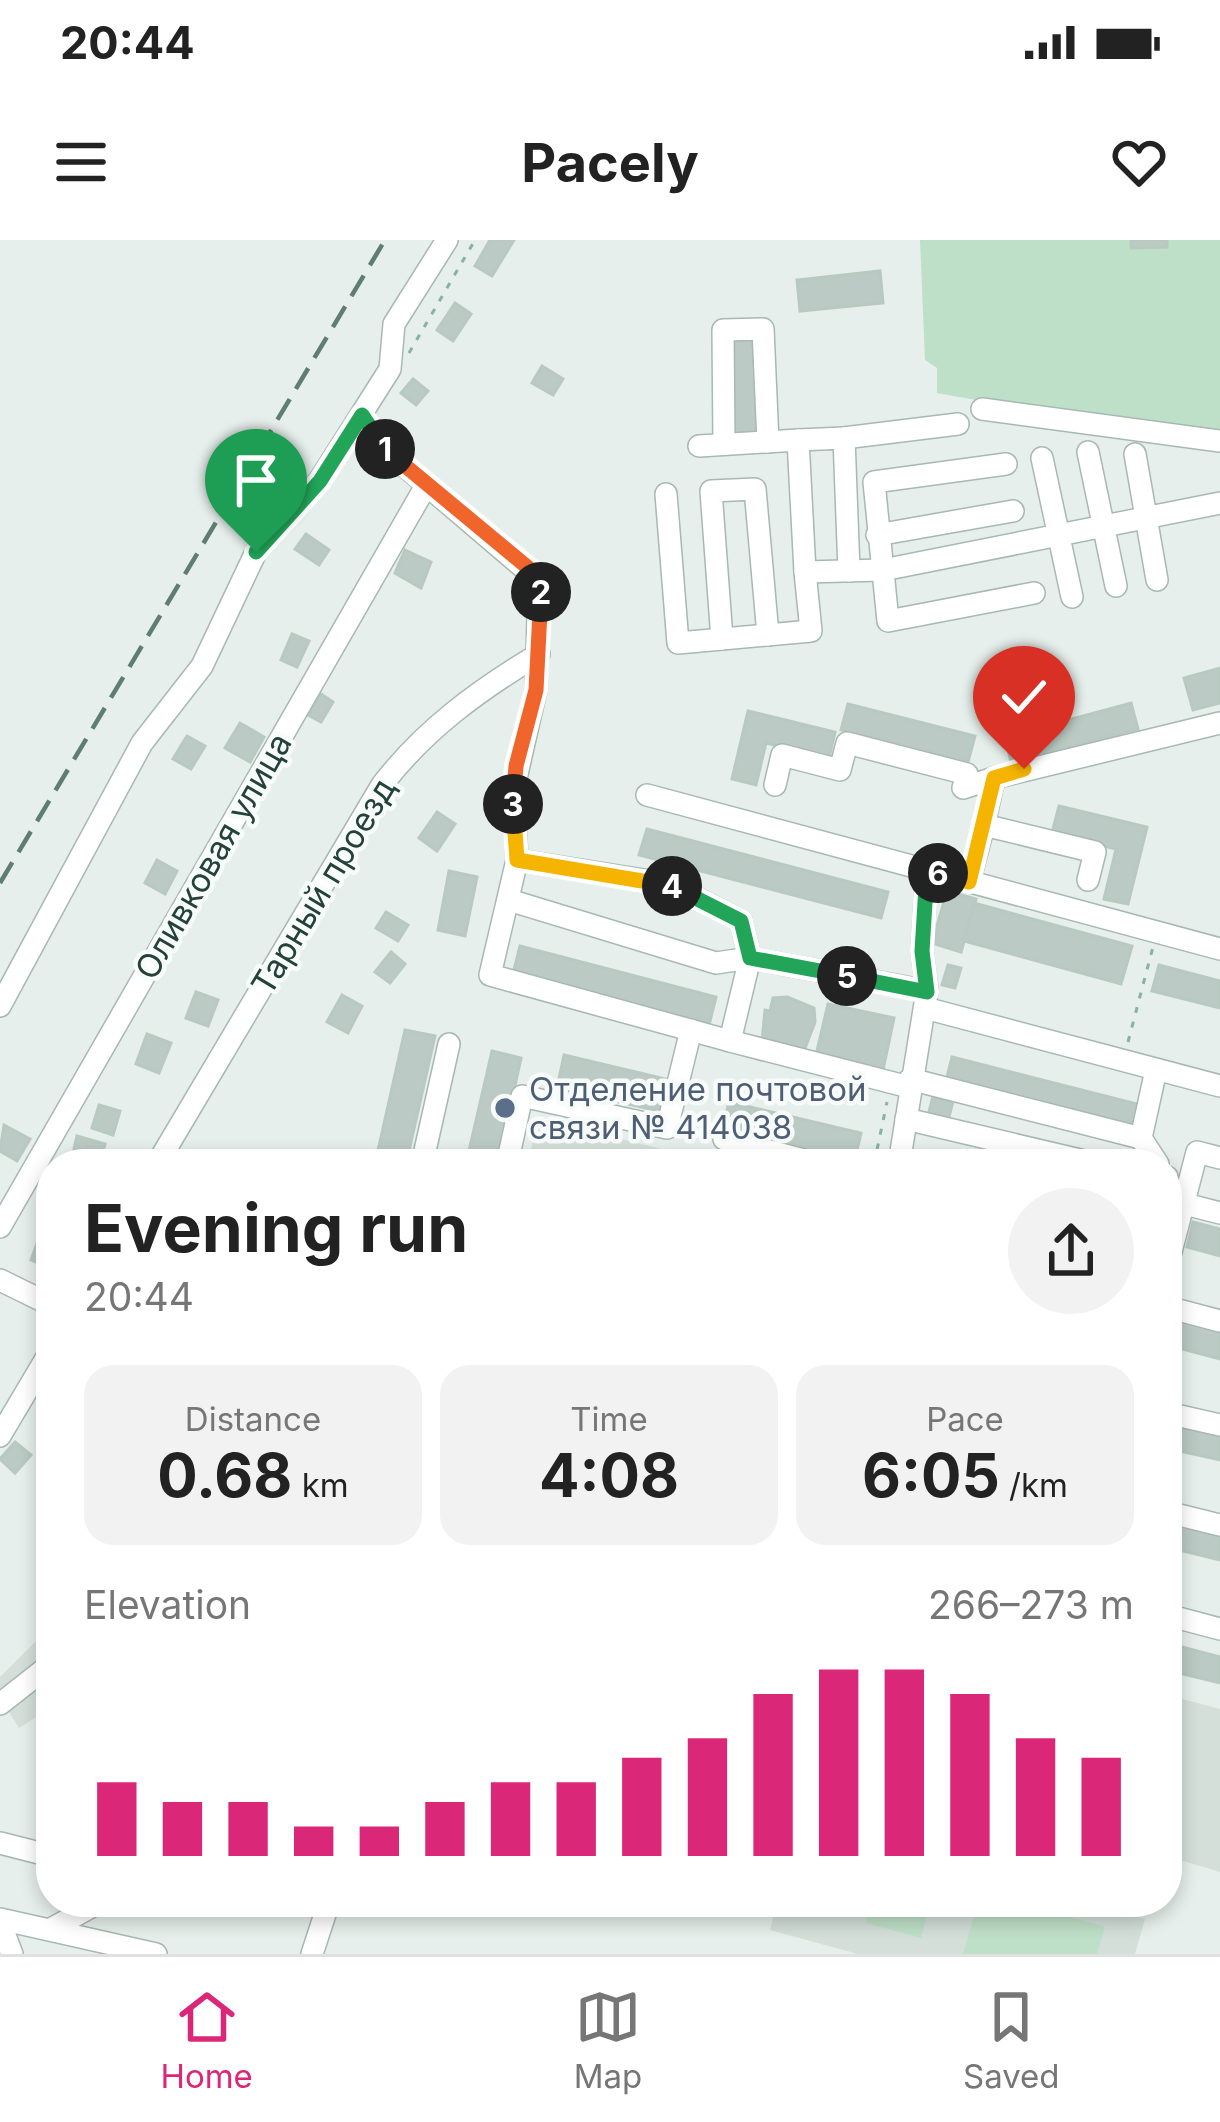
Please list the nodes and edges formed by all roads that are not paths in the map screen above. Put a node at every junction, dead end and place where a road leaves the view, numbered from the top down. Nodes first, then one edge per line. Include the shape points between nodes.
1 (446, 240) edge
2 (982, 409) dead end
3 (362, 415) junction
4 (958, 424) dead end
5 (844, 438) junction
6 (798, 440) junction
7 (1220, 441) edge
8 (768, 442) junction
9 (724, 444) junction
10 (699, 446) dead end
11 (1088, 452) dead end
12 (1135, 454) dead end
13 (1042, 458) dead end
14 (1006, 464) dead end
15 (427, 484) junction
16 (666, 494) dead end
17 (1220, 503) edge
18 (1013, 511) dead end
19 (1146, 518) junction
20 (1103, 526) junction
21 (877, 535) junction
22 (1058, 536) junction
23 (879, 570) junction
24 (849, 571) junction
25 (805, 572) junction
26 (1157, 580) dead end
27 (1116, 586) dead end
28 (1034, 592) dead end
29 (1072, 597) dead end
30 (768, 635) junction
31 (722, 639) junction
32 (539, 654) junction
33 (1220, 723) edge
34 (994, 778) junction
35 (775, 785) dead end
36 (647, 795) dead end
37 (984, 825) junction
38 (517, 860) junction
39 (927, 870) junction
40 (1088, 880) dead end
41 (969, 882) junction
42 (508, 900) junction
43 (1220, 949) edge
44 (750, 958) junction
45 (926, 1000) junction
46 (0, 1006) edge
47 (691, 1030) junction
48 (730, 1040) junction
49 (449, 1044) dead end
50 (1156, 1070) junction
51 (903, 1083) junction
52 (1220, 1086) edge
53 (906, 1119) junction
54 (1141, 1138) junction
55 (724, 1139) road end
56 (45, 1149) edge
57 (166, 1149) edge
58 (425, 1149) edge
59 (510, 1149) edge
60 (762, 1149) edge
61 (901, 1149) edge
62 (1033, 1149) edge
63 (1148, 1149) edge
64 (1220, 1158) edge
65 (36, 1164) edge
66 (1185, 1204) junction
67 (1182, 1214) edge
68 (1220, 1214) edge
69 (0, 1227) edge
70 (0, 1280) edge
71 (36, 1298) edge
72 (1182, 1311) edge
73 (1220, 1321) edge
74 (36, 1375) edge
75 (1182, 1416) edge
76 (1220, 1425) edge
77 (0, 1436) edge
78 (1182, 1516) edge
79 (1220, 1525) edge
80 (1182, 1619) edge
81 (1220, 1629) edge
82 (36, 1676) edge
83 (0, 1704) edge
84 (0, 1843) edge
85 (36, 1852) edge
86 (73, 1917) edge
87 (324, 1917) edge
88 (0, 1920) edge
89 (51, 1929) junction
90 (149, 1953) edge
91 (12, 1954) edge
92 (312, 1954) edge

1 - 3 street via 394,324 394,357
2 - 7 street
3 - 15 street via 381,446
3 - 46 street via 320,481 256,552 202,666 142,743
4 - 5 street
5 - 6 street
5 - 24 street
6 - 8 street
6 - 25 street
8 - 9 street
8 - 9 street via 764,329 723,330
9 - 10 street
11 - 20 street
12 - 19 street
13 - 22 street
14 - 21 street via 874,482
15 - 32 street via 539,581
15 - 56 street, Оливковая улица
16 - 31 street via 678,643
17 - 19 street
18 - 21 street
19 - 20 street
19 - 26 street
20 - 22 street
20 - 27 street
21 - 23 street
22 - 23 street
22 - 29 street
23 - 24 street
23 - 28 street via 888,620
24 - 25 street
25 - 30 street via 811,632
30 - 31 street
30 - 31 street via 755,489 711,491
32 - 38 street via 513,792
32 - 57 street, Тарный проезд via 410,748 382,785
33 - 34 street
34 - 35 street via 963,788 967,774 847,743 840,770 782,755
34 - 37 street
36 - 39 street
37 - 40 street via 1095,852
37 - 41 street
38 - 42 street
38 - 44 street via 669,884 741,921
39 - 41 street
39 - 45 street
41 - 43 street
42 - 44 street via 716,963
42 - 47 street via 490,975
44 - 45 street
44 - 48 street
45 - 50 street
45 - 51 street
47 - 48 street
47 - 59 street via 667,1128 522,1096
48 - 51 street
49 - 58 street
50 - 52 street
50 - 54 street
51 - 53 street
51 - 54 street
53 - 61 street
53 - 62 street
54 - 63 street
55 - 60 street
64 - 66 street via 1197,1152
65 - 69 street, Оливковая улица
66 - 67 street
66 - 68 street
70 - 71 street
72 - 73 street
74 - 77 street
75 - 76 street
78 - 79 street
80 - 81 street
82 - 83 street
84 - 85 street
86 - 89 street
87 - 92 street
88 - 89 street
88 - 91 street
89 - 90 street

